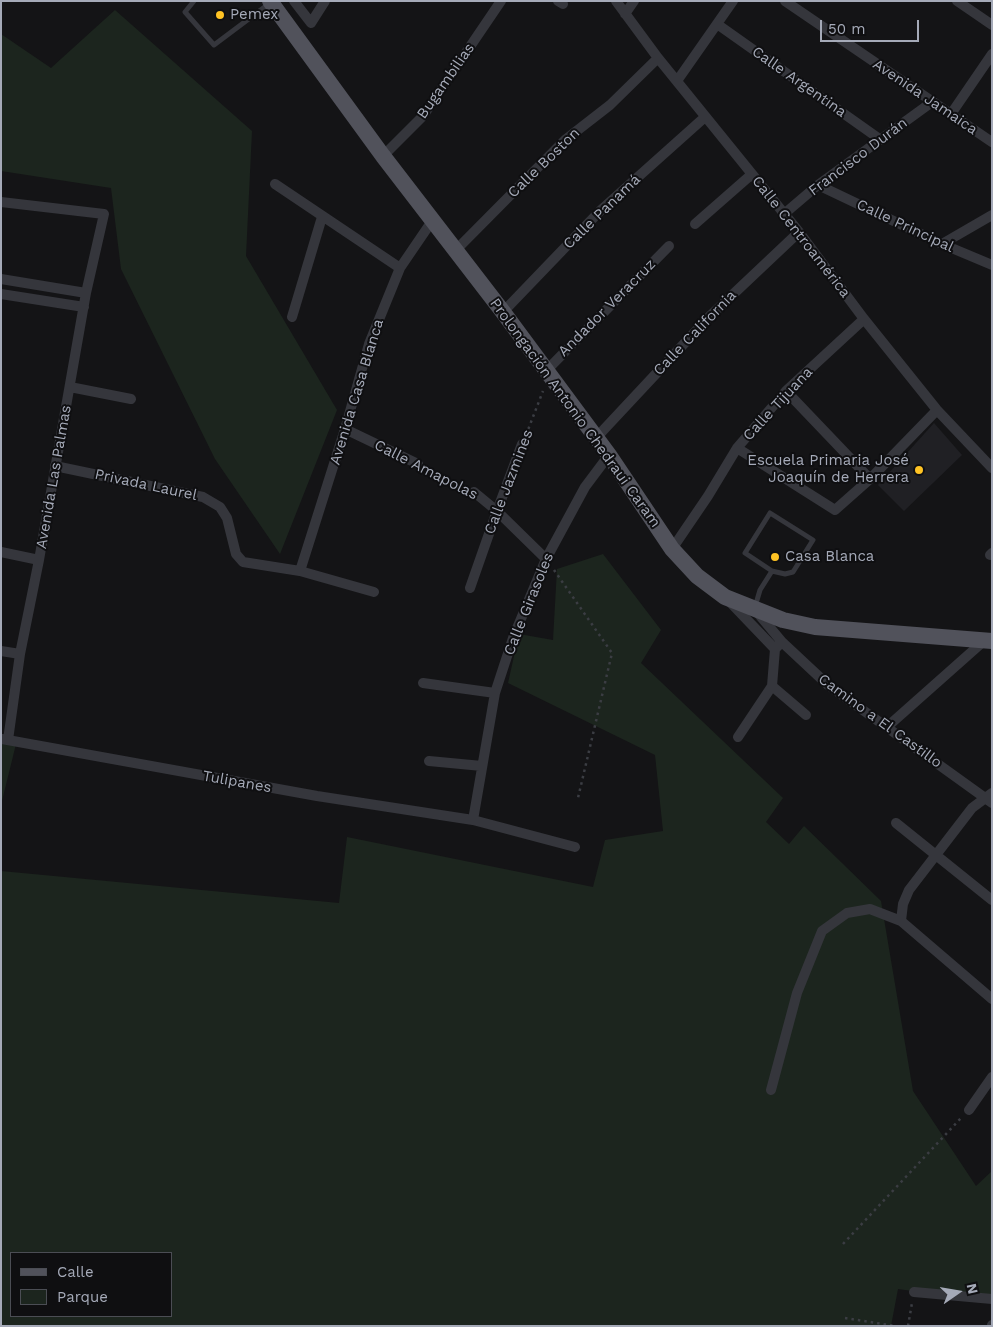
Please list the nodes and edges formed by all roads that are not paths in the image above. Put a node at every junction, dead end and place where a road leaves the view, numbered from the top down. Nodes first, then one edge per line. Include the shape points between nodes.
1 (194, 1) edge
2 (294, 1) edge
3 (325, 1) edge
4 (501, 1) edge
5 (616, 1) edge
6 (634, 1) edge
7 (733, 1) edge
8 (785, 1) edge
9 (957, 1) edge
10 (271, 2) edge
11 (625, 14) junction
12 (717, 24) junction
13 (992, 24) edge
14 (992, 54) edge
15 (658, 58) junction
16 (677, 81) junction
17 (932, 102) junction
18 (951, 114) junction
19 (705, 117) junction
20 (881, 140) junction
21 (992, 142) edge
22 (383, 156) junction
23 (752, 174) junction
24 (275, 184) dead end
25 (818, 185) junction
26 (1, 202) edge
27 (784, 214) junction
28 (992, 214) edge
29 (322, 217) junction
30 (432, 221) junction
31 (695, 224) dead end
32 (799, 232) junction
33 (942, 244) junction
34 (668, 246) dead end
35 (455, 251) junction
36 (992, 265) edge
37 (400, 268) junction
38 (1, 279) edge
39 (86, 293) junction
40 (1, 294) edge
41 (84, 307) junction
42 (503, 312) junction
43 (292, 317) dead end
44 (864, 319) junction
45 (548, 373) junction
46 (70, 387) junction
47 (786, 391) junction
48 (131, 399) dead end
49 (937, 410) junction
50 (345, 430) junction
51 (596, 438) junction
52 (522, 444) road end
53 (737, 448) junction
54 (609, 455) junction
55 (418, 464) road end
56 (55, 466) junction
57 (992, 468) edge
58 (870, 479) junction
59 (474, 492) road end
60 (497, 511) junction
61 (672, 549) junction
62 (1, 552) edge
63 (546, 559) junction
64 (40, 560) junction
65 (300, 572) junction
66 (772, 572) junction
67 (470, 588) dead end
68 (374, 592) dead end
69 (725, 597) junction
70 (754, 609) junction
71 (988, 641) edge
72 (779, 646) junction
73 (1, 651) edge
74 (20, 654) junction
75 (423, 684) dead end
76 (772, 686) junction
77 (495, 693) junction
78 (806, 715) dead end
79 (887, 727) junction
80 (738, 737) dead end
81 (4, 739) edge
82 (429, 761) dead end
83 (482, 766) junction
84 (990, 798) edge
85 (473, 820) junction
86 (896, 823) dead end
87 (575, 847) dead end
88 (936, 854) junction
89 (992, 900) edge
90 (901, 921) junction
91 (992, 999) edge
92 (992, 1077) edge
93 (771, 1090) dead end
94 (969, 1110) road end
95 (914, 1292) road end
96 (992, 1299) edge

1 - 10 lane via 185,12 214,45
2 - 3 street via 310,23
4 - 22 street, Bugambilias via 423,116
5 - 11 street, Calle Centroamérica
6 - 11 street
7 - 12 street
8 - 17 street, Avenida Jamaica
9 - 13 street
10 - 22 main road, Prolongación Antonio Chedraui Caram
11 - 15 street, Calle Centroamérica
12 - 16 street
12 - 20 street, Calle Argentina
14 - 18 street
15 - 16 street, Calle Centroamérica
15 - 35 street, Calle Boston via 610,105 565,140
16 - 19 street, Calle Centroamérica
17 - 18 street, Avenida Jamaica
17 - 20 street, Francisco Durán
18 - 21 street, Avenida Jamaica
19 - 23 street, Calle Centroamérica
19 - 42 street, Calle Panamá via 601,210
20 - 25 street, Francisco Durán
22 - 30 main road, Prolongación Antonio Chedraui Caram
23 - 27 street, Calle Centroamérica
23 - 31 street
24 - 29 street
25 - 27 street, Francisco Durán
25 - 33 street, Calle Principal
26 - 39 street, Avenida Las Palmas via 104,214
27 - 32 street, Calle Centroamérica
28 - 33 street
29 - 37 street
29 - 43 street
30 - 35 main road, Prolongación Antonio Chedraui Caram
30 - 37 street, Avenida Casa Blanca
32 - 44 street, Calle Centroamérica
32 - 51 street, Calle California via 709,317
33 - 36 street, Calle Principal
34 - 45 street, Andador Veracruz
35 - 42 main road, Prolongación Antonio Chedraui Caram
37 - 50 street, Avenida Casa Blanca via 368,344
38 - 39 street
39 - 41 street, Avenida Las Palmas
40 - 41 street
41 - 46 street, Avenida Las Palmas
42 - 45 main road, Prolongación Antonio Chedraui Caram
44 - 47 street, Calle Tijuana
44 - 49 street, Calle Centroamérica
45 - 51 main road, Prolongación Antonio Chedraui Caram
46 - 48 street
46 - 56 street, Avenida Las Palmas
47 - 53 street, Calle Tijuana
47 - 58 street
49 - 57 street, Calle Centroamérica
49 - 58 street
50 - 55 street, Calle Amapolas
50 - 65 street, Avenida Casa Blanca
51 - 54 main road, Prolongación Antonio Chedraui Caram
52 - 60 street, Calle Jazmines
53 - 58 street via 835,510
53 - 61 street, Calle Tijuana
54 - 61 main road, Prolongación Antonio Chedraui Caram
54 - 63 street, Calle Girasoles via 586,487
56 - 64 street, Avenida Las Palmas
56 - 65 street, Privada Laurel via 203,497 220,507 227,518 236,554 243,562
59 - 60 street, Calle Amapolas
60 - 63 street, Calle Amapolas
60 - 67 street, Calle Jazmines
61 - 69 main road, Prolongación Antonio Chedraui Caram via 697,576
62 - 64 street
63 - 77 street, Calle Girasoles via 513,638
64 - 74 street, Avenida Las Palmas
65 - 68 street, Privada Laurel
66 - 66 lane via 793,572 814,540 770,513 745,553
66 - 70 lane via 760,590
69 - 70 main road, Prolongación Antonio Chedraui Caram
69 - 72 street, Camino a El Castillo
70 - 71 main road, Prolongación Antonio Chedraui Caram via 783,620 815,626
70 - 72 street, Camino a El Castillo
71 - 79 street
72 - 76 street
72 - 79 street, Camino a El Castillo
73 - 74 street
74 - 81 street, Avenida Las Palmas
75 - 77 street
76 - 78 street
76 - 80 street
77 - 83 street, Calle Girasoles
79 - 84 street, Camino a El Castillo
81 - 85 street, Tulipanes
82 - 83 street
83 - 85 street, Calle Girasoles
84 - 88 street via 972,808
85 - 87 street, Tulipanes
86 - 88 street
88 - 89 street
88 - 90 street via 909,890
90 - 91 street
90 - 93 street via 870,909 847,913 822,931 797,993
92 - 94 street
95 - 96 street

